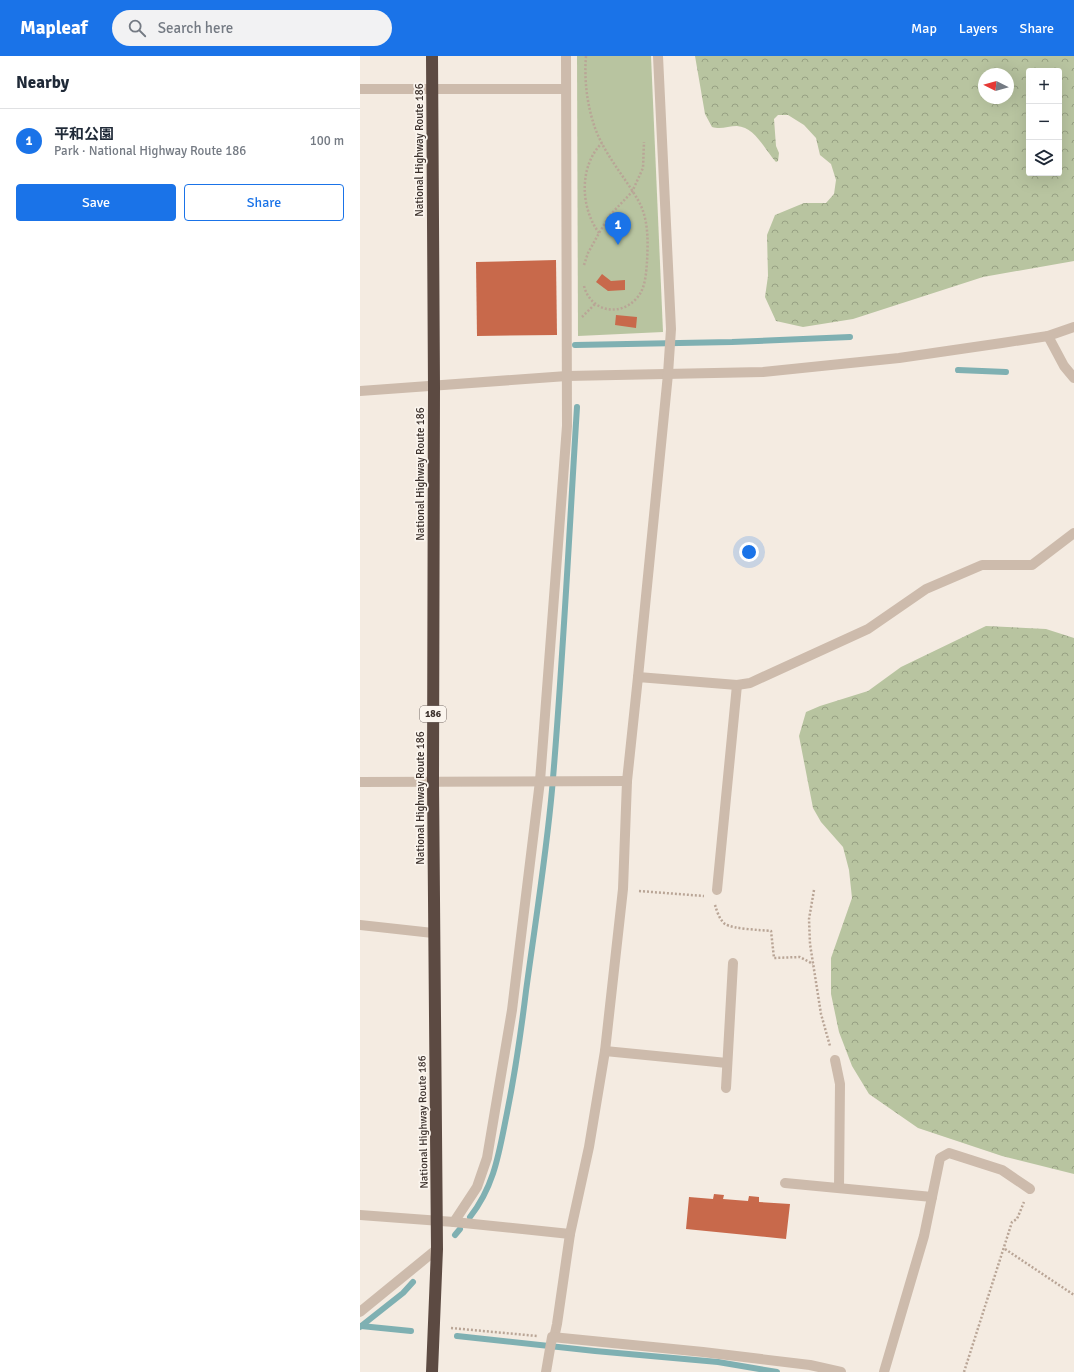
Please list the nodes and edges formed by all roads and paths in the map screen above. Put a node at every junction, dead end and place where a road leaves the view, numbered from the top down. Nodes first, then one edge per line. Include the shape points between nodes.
1 (432, 56) edge
2 (566, 56) edge
3 (586, 56) edge
4 (658, 56) edge
5 (360, 89) edge
6 (432, 89) junction
7 (566, 89) junction
8 (602, 143) junction
9 (632, 192) junction
10 (599, 233) junction
11 (583, 268) dead end
12 (582, 281) dead end
13 (595, 304) junction
14 (580, 319) dead end
15 (1074, 327) edge
16 (1048, 336) junction
17 (668, 374) junction
18 (567, 376) junction
19 (1074, 378) edge
20 (434, 387) junction
21 (360, 391) edge
22 (1074, 533) edge
23 (638, 677) junction
24 (736, 685) junction
25 (540, 781) junction
26 (627, 781) junction
27 (360, 782) edge
28 (433, 782) junction
29 (623, 889) junction
30 (717, 890) dead end
31 (814, 890) dead end
32 (705, 896) dead end
33 (714, 903) dead end
34 (360, 925) edge
35 (433, 933) junction
36 (734, 963) dead end
37 (813, 964) junction
38 (605, 1051) junction
39 (835, 1060) joint
40 (727, 1063) junction
41 (726, 1088) dead end
42 (785, 1183) dead end
43 (839, 1187) junction
44 (1030, 1189) joint
45 (932, 1197) junction
46 (360, 1215) edge
47 (437, 1221) junction
48 (454, 1222) junction
49 (570, 1234) junction
50 (437, 1249) junction
51 (1005, 1249) junction
52 (1074, 1295) edge
53 (360, 1312) edge
54 (433, 1326) junction
55 (552, 1342) junction
56 (432, 1372) edge
57 (546, 1372) edge
58 (841, 1372) edge
59 (884, 1372) edge
60 (964, 1372) edge

1 - 6 highway, National Highway Route 186 / 186
2 - 7 street
3 - 8 path via 588,104
4 - 17 street via 671,329
5 - 6 street
6 - 7 street
6 - 20 highway, National Highway Route 186 / 186
7 - 18 street
8 - 9 path
8 - 10 path via 588,165 585,190 590,215
9 - 10 path via 610,215
9 - 13 path via 640,205 647,229 646,280 635,300 626,306 616,310 604,309
10 - 11 path
12 - 13 path via 588,297
13 - 14 path
15 - 16 street
16 - 17 street via 834,365 763,372
16 - 19 street via 1064,366
17 - 18 street
17 - 23 street
18 - 20 street
18 - 25 street via 567,426
20 - 21 street
20 - 28 highway, National Highway Route 186 / 186
22 - 24 street via 1032,565 982,564 926,589 868,629 756,681
23 - 24 street
23 - 26 street
24 - 30 street
25 - 26 street
25 - 28 street
25 - 48 street via 512,1010 488,1152 477,1188
26 - 29 street
27 - 28 street
28 - 35 highway, National Highway Route 186 / 186
29 - 32 path
29 - 38 street
31 - 37 path via 809,919
33 - 37 path via 718,915 725,924 771,931 774,958 800,957
34 - 35 street
35 - 47 highway, National Highway Route 186 / 186
36 - 40 street
37 - 39 path via 820,1014
38 - 40 street
38 - 49 street via 589,1147
39 - 43 street via 840,1084
40 - 41 street
42 - 43 street
43 - 45 street
44 - 45 street via 1002,1170 949,1153 940,1158
44 - 51 path via 1017,1219 1012,1222
45 - 59 street via 924,1236
46 - 47 street
47 - 48 street
47 - 50 highway, National Highway Route 186 / 186
48 - 49 street
49 - 55 street
50 - 53 street
50 - 54 highway, National Highway Route 186 / 186
51 - 52 path
51 - 60 path
54 - 55 path
54 - 56 highway, National Highway Route 186 / 186
55 - 57 street
55 - 58 street via 703,1352 810,1365

